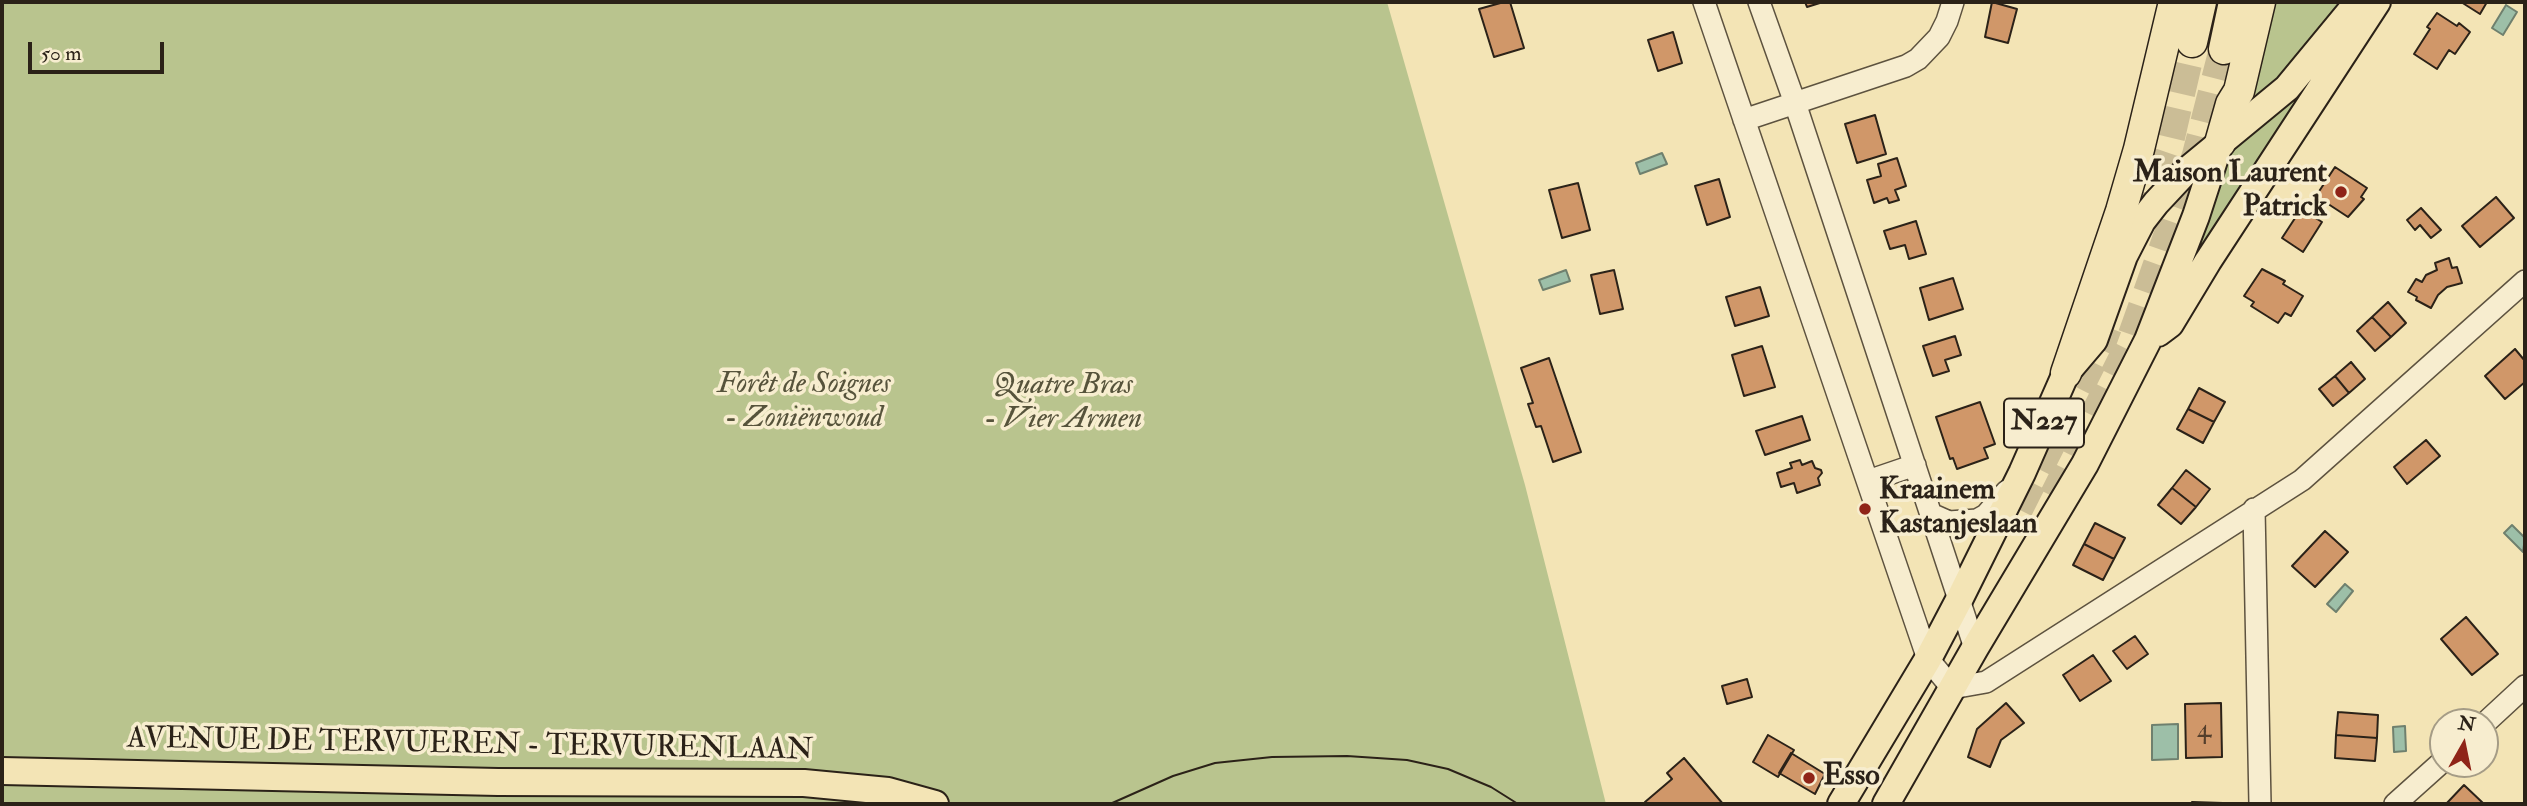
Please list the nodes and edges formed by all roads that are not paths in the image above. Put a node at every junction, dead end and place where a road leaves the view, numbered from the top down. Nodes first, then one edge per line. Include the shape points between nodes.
1 (1704, 2) edge
2 (1759, 2) edge
3 (1953, 2) edge
4 (2174, 2) edge
5 (2201, 2) edge
6 (2234, 2) edge
7 (2260, 2) edge
8 (2358, 2) edge
9 (2377, 2) edge
10 (2192, 42) tunnel mouth
11 (2224, 49) tunnel mouth
12 (2239, 91) junction
13 (1795, 103) junction
14 (2265, 106) junction
15 (1744, 120) junction
16 (2220, 143) junction
17 (2525, 281) edge
18 (2147, 340) junction
19 (2066, 373) junction
20 (1915, 465) junction
21 (2022, 473) junction
22 (1868, 481) junction
23 (2253, 509) junction
24 (1931, 514) junction
25 (1959, 600) junction
26 (1975, 648) junction
27 (1928, 659) junction
28 (2525, 686) edge
29 (1952, 688) junction
30 (2499, 710) edge
31 (2, 771) edge
32 (2429, 774) edge
33 (935, 804) edge
34 (1841, 804) edge
35 (1886, 804) edge
36 (2260, 804) edge
37 (2395, 804) edge

1 - 15 street
2 - 13 street
3 - 13 street via 1939,37 1918,59
4 - 19 highway via 2121,211
5 - 10 highway
6 - 11 highway
7 - 12 highway
8 - 14 main road, N227 via 2287,88
9 - 18 main road, N227 via 2170,324
12 - 14 main road via 2244,109
12 - 16 highway
13 - 15 street
13 - 20 street
14 - 16 main road, N227
15 - 22 street
16 - 18 main road
16 - 19 main road, N227 via 2169,188 2142,221 2124,256 2094,340
17 - 23 street via 2302,480
18 - 26 main road, N227 via 2085,464
19 - 21 main road, N227
20 - 22 street
20 - 24 street
21 - 24 street via 1977,520 1949,523
21 - 25 main road, N227
22 - 27 street
23 - 29 street via 1986,682
23 - 36 street
24 - 25 street
25 - 26 street
25 - 27 main road, N227
26 - 29 main road, N227
27 - 29 street
27 - 34 main road, N227
28 - 30 street
29 - 35 main road, N227
31 - 33 main road, AVENUE DE TERVUEREN - TERVURENLAAN via 498,782 804,783 888,791
32 - 37 street

